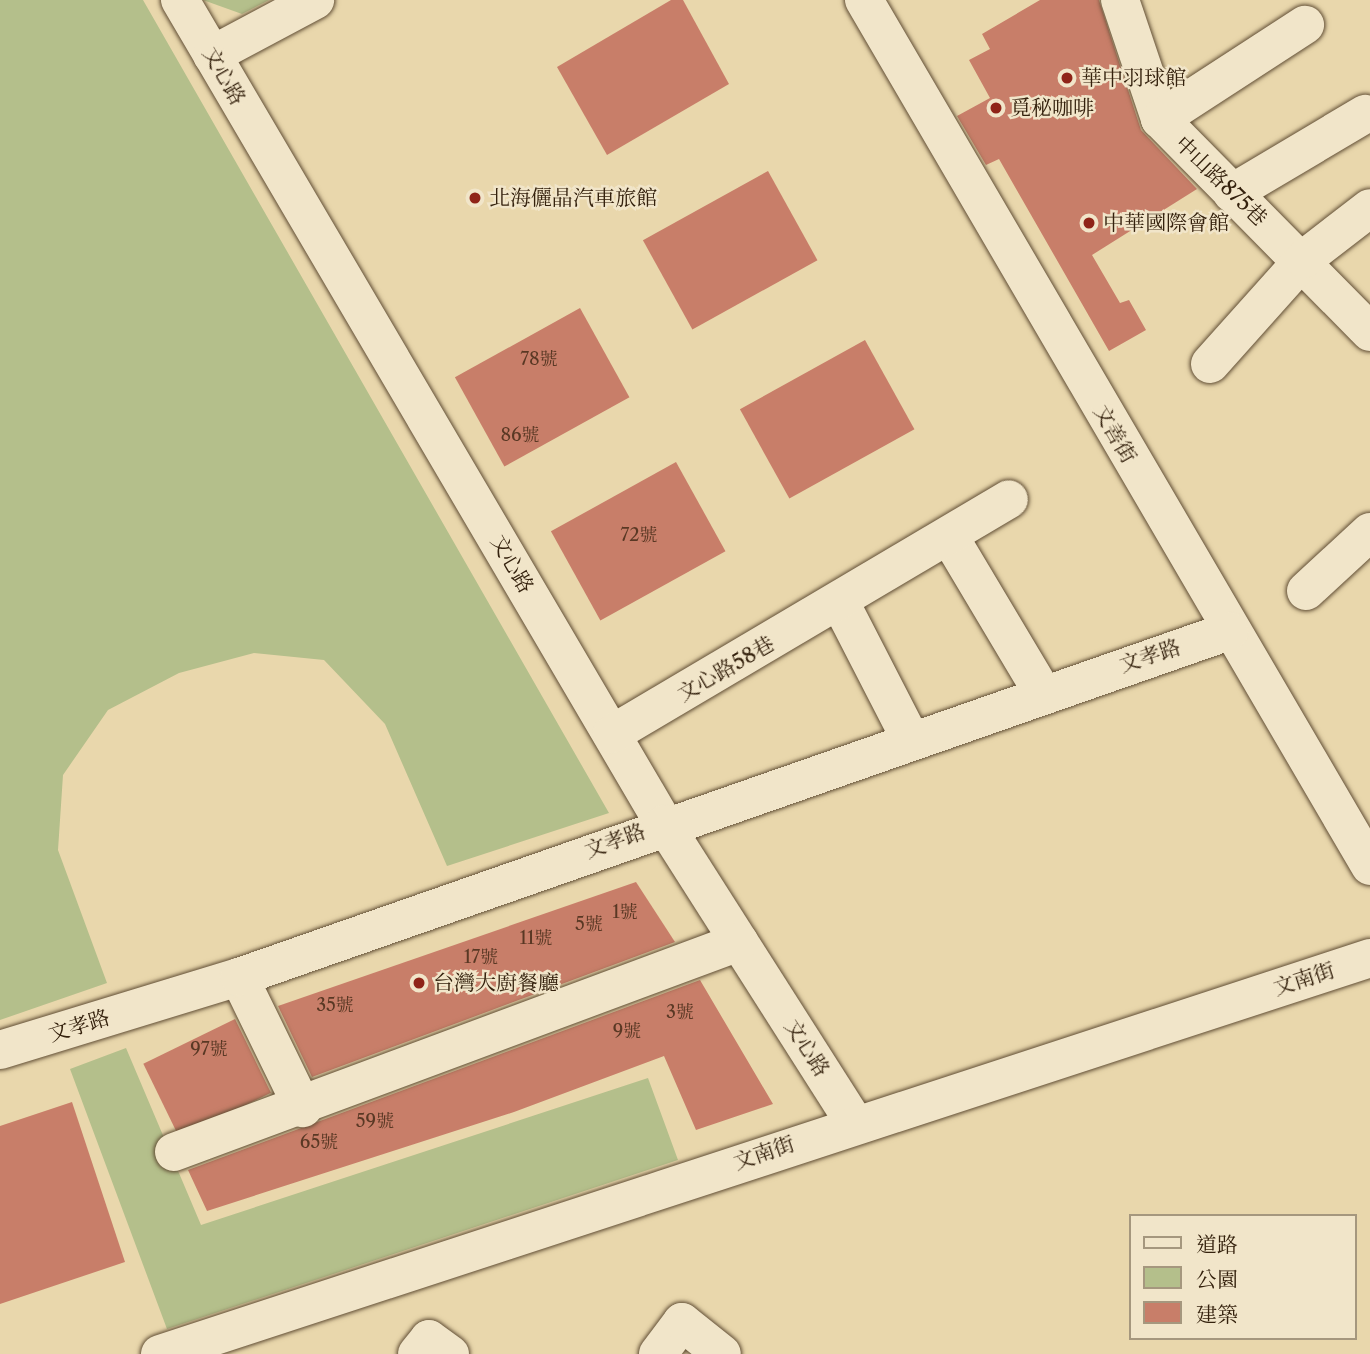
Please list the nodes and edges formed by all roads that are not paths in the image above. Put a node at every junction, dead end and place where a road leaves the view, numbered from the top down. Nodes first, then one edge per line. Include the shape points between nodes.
1 (180, 0) edge
2 (315, 0) edge
3 (864, 0) edge
4 (1120, 0) edge
5 (1305, 25) dead end
6 (212, 55) junction
7 (1365, 114) dead end
8 (1160, 119) junction
9 (1231, 194) junction
10 (1370, 208) edge
11 (1304, 259) junction
12 (1370, 332) edge
13 (1210, 364) dead end
14 (1009, 499) dead end
15 (1370, 532) edge
16 (948, 536) junction
17 (1306, 591) dead end
18 (841, 604) junction
19 (1229, 631) junction
20 (1042, 692) junction
21 (612, 734) junction
22 (910, 738) junction
23 (664, 824) junction
24 (1355, 852) edge
25 (739, 942) junction
26 (1370, 958) edge
27 (239, 977) junction
28 (0, 1050) edge
29 (303, 1108) junction
30 (854, 1122) junction
31 (174, 1152) dead end
32 (160, 1354) edge
33 (417, 1354) edge
34 (450, 1354) edge
35 (659, 1354) edge
36 (722, 1354) edge

1 - 6 street, 文心路
2 - 6 street
3 - 19 street, 文善街
4 - 8 street, 中山路875巷
5 - 8 street
6 - 21 street, 文心路
7 - 9 street
8 - 9 street, 中山路875巷
9 - 11 street, 中山路875巷
10 - 11 street
11 - 12 street, 中山路875巷
11 - 13 street
14 - 16 street, 文心路58巷
15 - 17 street
16 - 18 street, 文心路58巷
16 - 20 street
18 - 21 street, 文心路58巷
18 - 22 street
19 - 20 street, 文孝路 via 1120,673
19 - 24 street, 文善街
20 - 22 street, 文孝路
21 - 23 street, 文心路
22 - 23 street, 文孝路 via 770,796
23 - 25 street, 文心路
23 - 27 street, 文孝路
25 - 29 street
25 - 30 street, 文心路 via 804,1032
26 - 30 street, 文南街
27 - 28 street, 文孝路
27 - 29 street
29 - 31 street
30 - 32 street, 文南街
33 - 34 street via 429,1339
35 - 36 street via 682,1322

